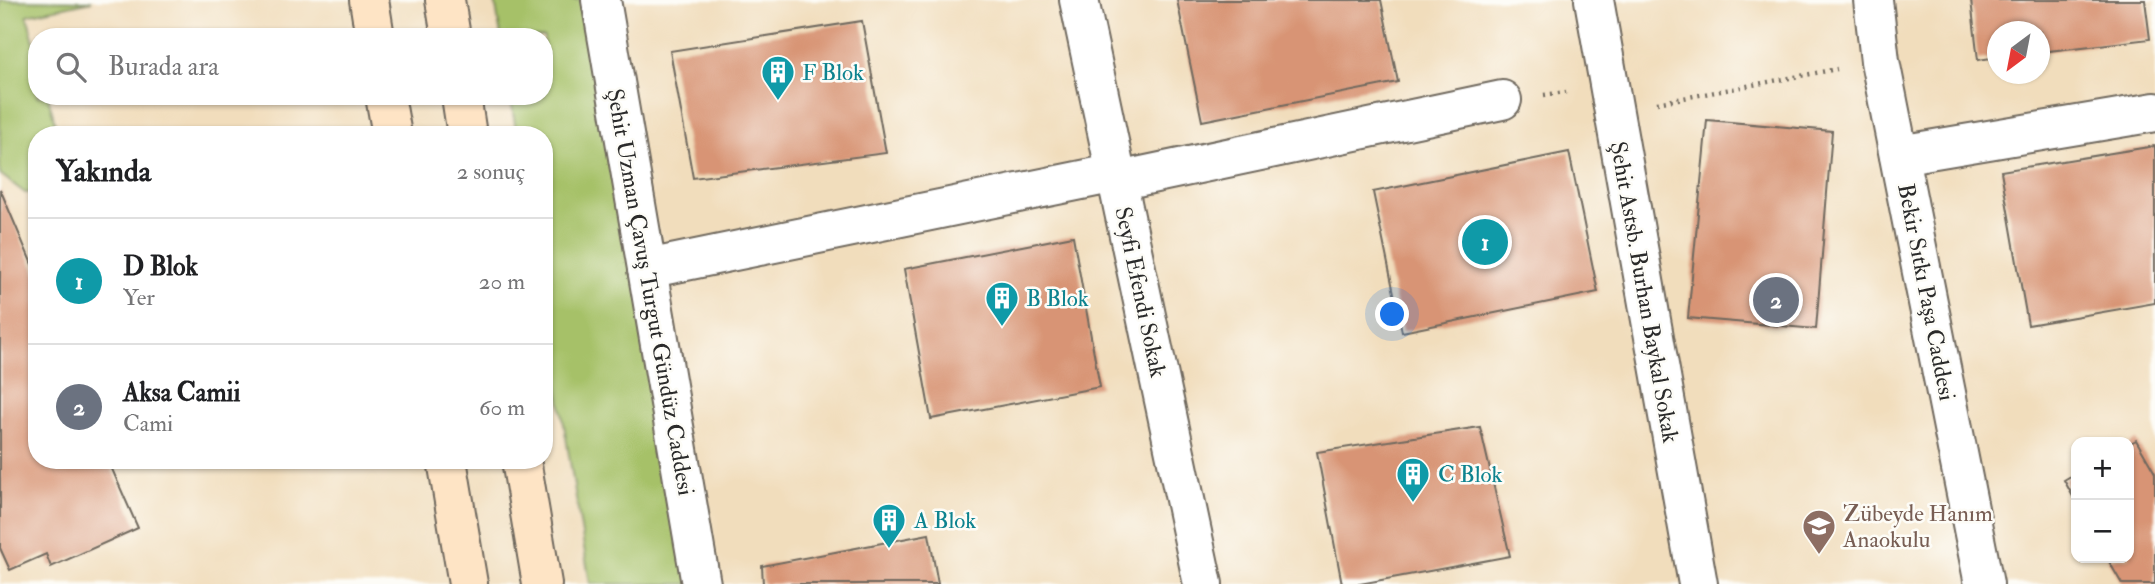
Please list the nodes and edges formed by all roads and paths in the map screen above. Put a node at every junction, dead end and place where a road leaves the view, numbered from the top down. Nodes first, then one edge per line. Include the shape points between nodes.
1 (369, 0) edge
2 (445, 0) edge
3 (601, 0) edge
4 (1079, 0) edge
5 (1594, 0) edge
6 (1873, 0) edge
7 (374, 28) edge
8 (450, 28) edge
9 (1880, 61) junction
10 (1611, 99) junction
11 (1503, 100) joint
12 (387, 105) edge
13 (462, 105) edge
14 (2155, 112) edge
15 (391, 126) edge
16 (466, 126) edge
17 (1899, 155) junction
18 (1117, 177) junction
19 (647, 269) junction
20 (449, 469) edge
21 (523, 469) edge
22 (468, 584) edge
23 (542, 584) edge
24 (701, 584) edge
25 (1203, 584) edge
26 (1698, 584) edge
27 (1984, 584) edge

1 - 7 main road
2 - 8 main road
3 - 19 street, Şehit Uzman Çavuş Turgut Gündüz Caddesi
4 - 18 street, Seyfi Efendi Sokak
5 - 10 street, Şehit Astsb. Burhan Baykal Sokak
6 - 9 street, Bekir Sıtkı Paşa Caddesi
9 - 10 path
9 - 17 street, Bekir Sıtkı Paşa Caddesi
10 - 11 path
10 - 26 street, Şehit Astsb. Burhan Baykal Sokak
11 - 18 street
12 - 15 main road
13 - 16 main road
14 - 17 street
17 - 27 street, Bekir Sıtkı Paşa Caddesi
18 - 19 street
18 - 25 street, Seyfi Efendi Sokak
19 - 24 street, Şehit Uzman Çavuş Turgut Gündüz Caddesi
20 - 22 main road
21 - 23 main road

